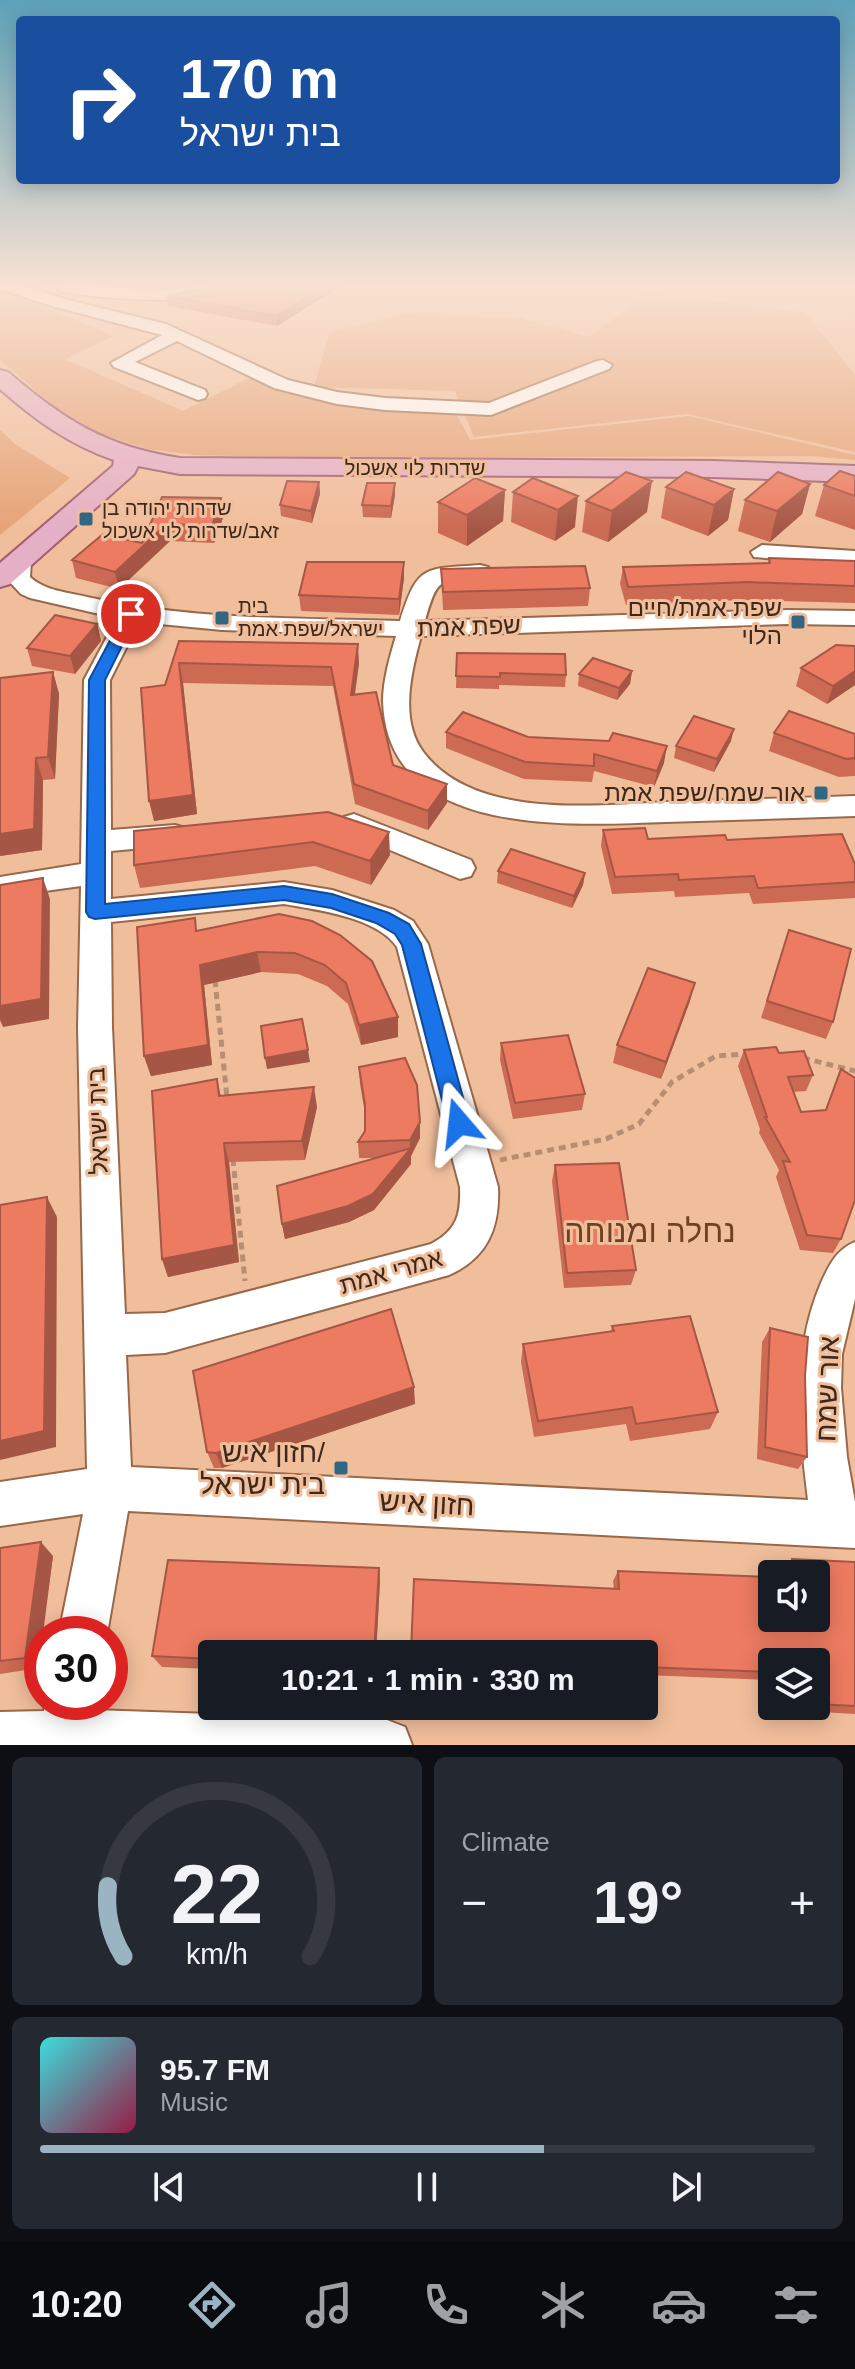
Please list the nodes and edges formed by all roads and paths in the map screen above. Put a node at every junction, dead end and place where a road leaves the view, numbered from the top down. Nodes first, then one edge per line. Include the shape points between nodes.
1 (126, 365) edge
2 (242, 365) edge
3 (602, 365) edge
4 (0, 377) edge
5 (198, 394) dead end
6 (30, 433) dead end
7 (119, 464) junction
8 (855, 474) edge
9 (855, 483) edge
10 (762, 552) dead end
11 (855, 558) edge
12 (7, 564) edge
13 (498, 571) edge
14 (38, 593) junction
15 (0, 595) edge
16 (131, 614) junction
17 (855, 618) edge
18 (411, 629) junction
19 (855, 806) edge
20 (330, 822) edge
21 (205, 833) edge
22 (96, 858) junction
23 (460, 868) dead end
24 (0, 890) edge
25 (95, 912) junction
26 (214, 965) edge
27 (761, 1053) edge
28 (797, 1057) edge
29 (855, 1071) edge
30 (228, 1106) edge
31 (232, 1154) edge
32 (473, 1165) junction
33 (855, 1261) edge
34 (248, 1311) junction
35 (105, 1335) junction
36 (110, 1488) junction
37 (0, 1504) edge
38 (844, 1524) edge
39 (86, 1616) edge
40 (60, 1720) edge
41 (87, 1720) edge
42 (0, 1737) edge
43 (387, 1745) edge

1 - 5 street
2 - 3 street via 281,384 337,398 491,409
4 - 7 main road, שדרות לוי אשכול via 57,426
6 - 7 main road, שדרות לוי אשכול
7 - 8 main road, שדרות לוי אשכול
7 - 9 main road, שדרות לוי אשכול via 172,476 251,480 714,477
7 - 12 main road
10 - 11 street
12 - 14 street
13 - 18 street via 436,575 423,586
14 - 15 street, שפת אמת
14 - 16 street, שפת אמת
16 - 18 street, שפת אמת via 222,623
16 - 22 street, בית ישראל via 97,680
17 - 18 street, שפת אמת
18 - 19 street via 396,700 407,749 438,784 466,797 523,812 562,815
20 - 23 street via 346,821
21 - 22 street
22 - 24 street
22 - 25 street, בית ישראל
25 - 32 street, אמרי אמת via 284,893 332,901 402,929 412,944
25 - 35 street, בית ישראל
26 - 30 path
27 - 32 path via 716,1056 672,1082 639,1124 606,1139
28 - 29 path
31 - 34 path
32 - 34 street, אמרי אמת via 481,1211 468,1241 454,1254
33 - 38 street, אור שמח via 841,1280 823,1345 820,1416
34 - 35 street, אמרי אמת via 165,1333
35 - 36 street, בית ישראל
36 - 37 street, חזון איש
36 - 38 street, חזון איש
36 - 39 street, בית ישראל
40 - 42 street
41 - 43 street

